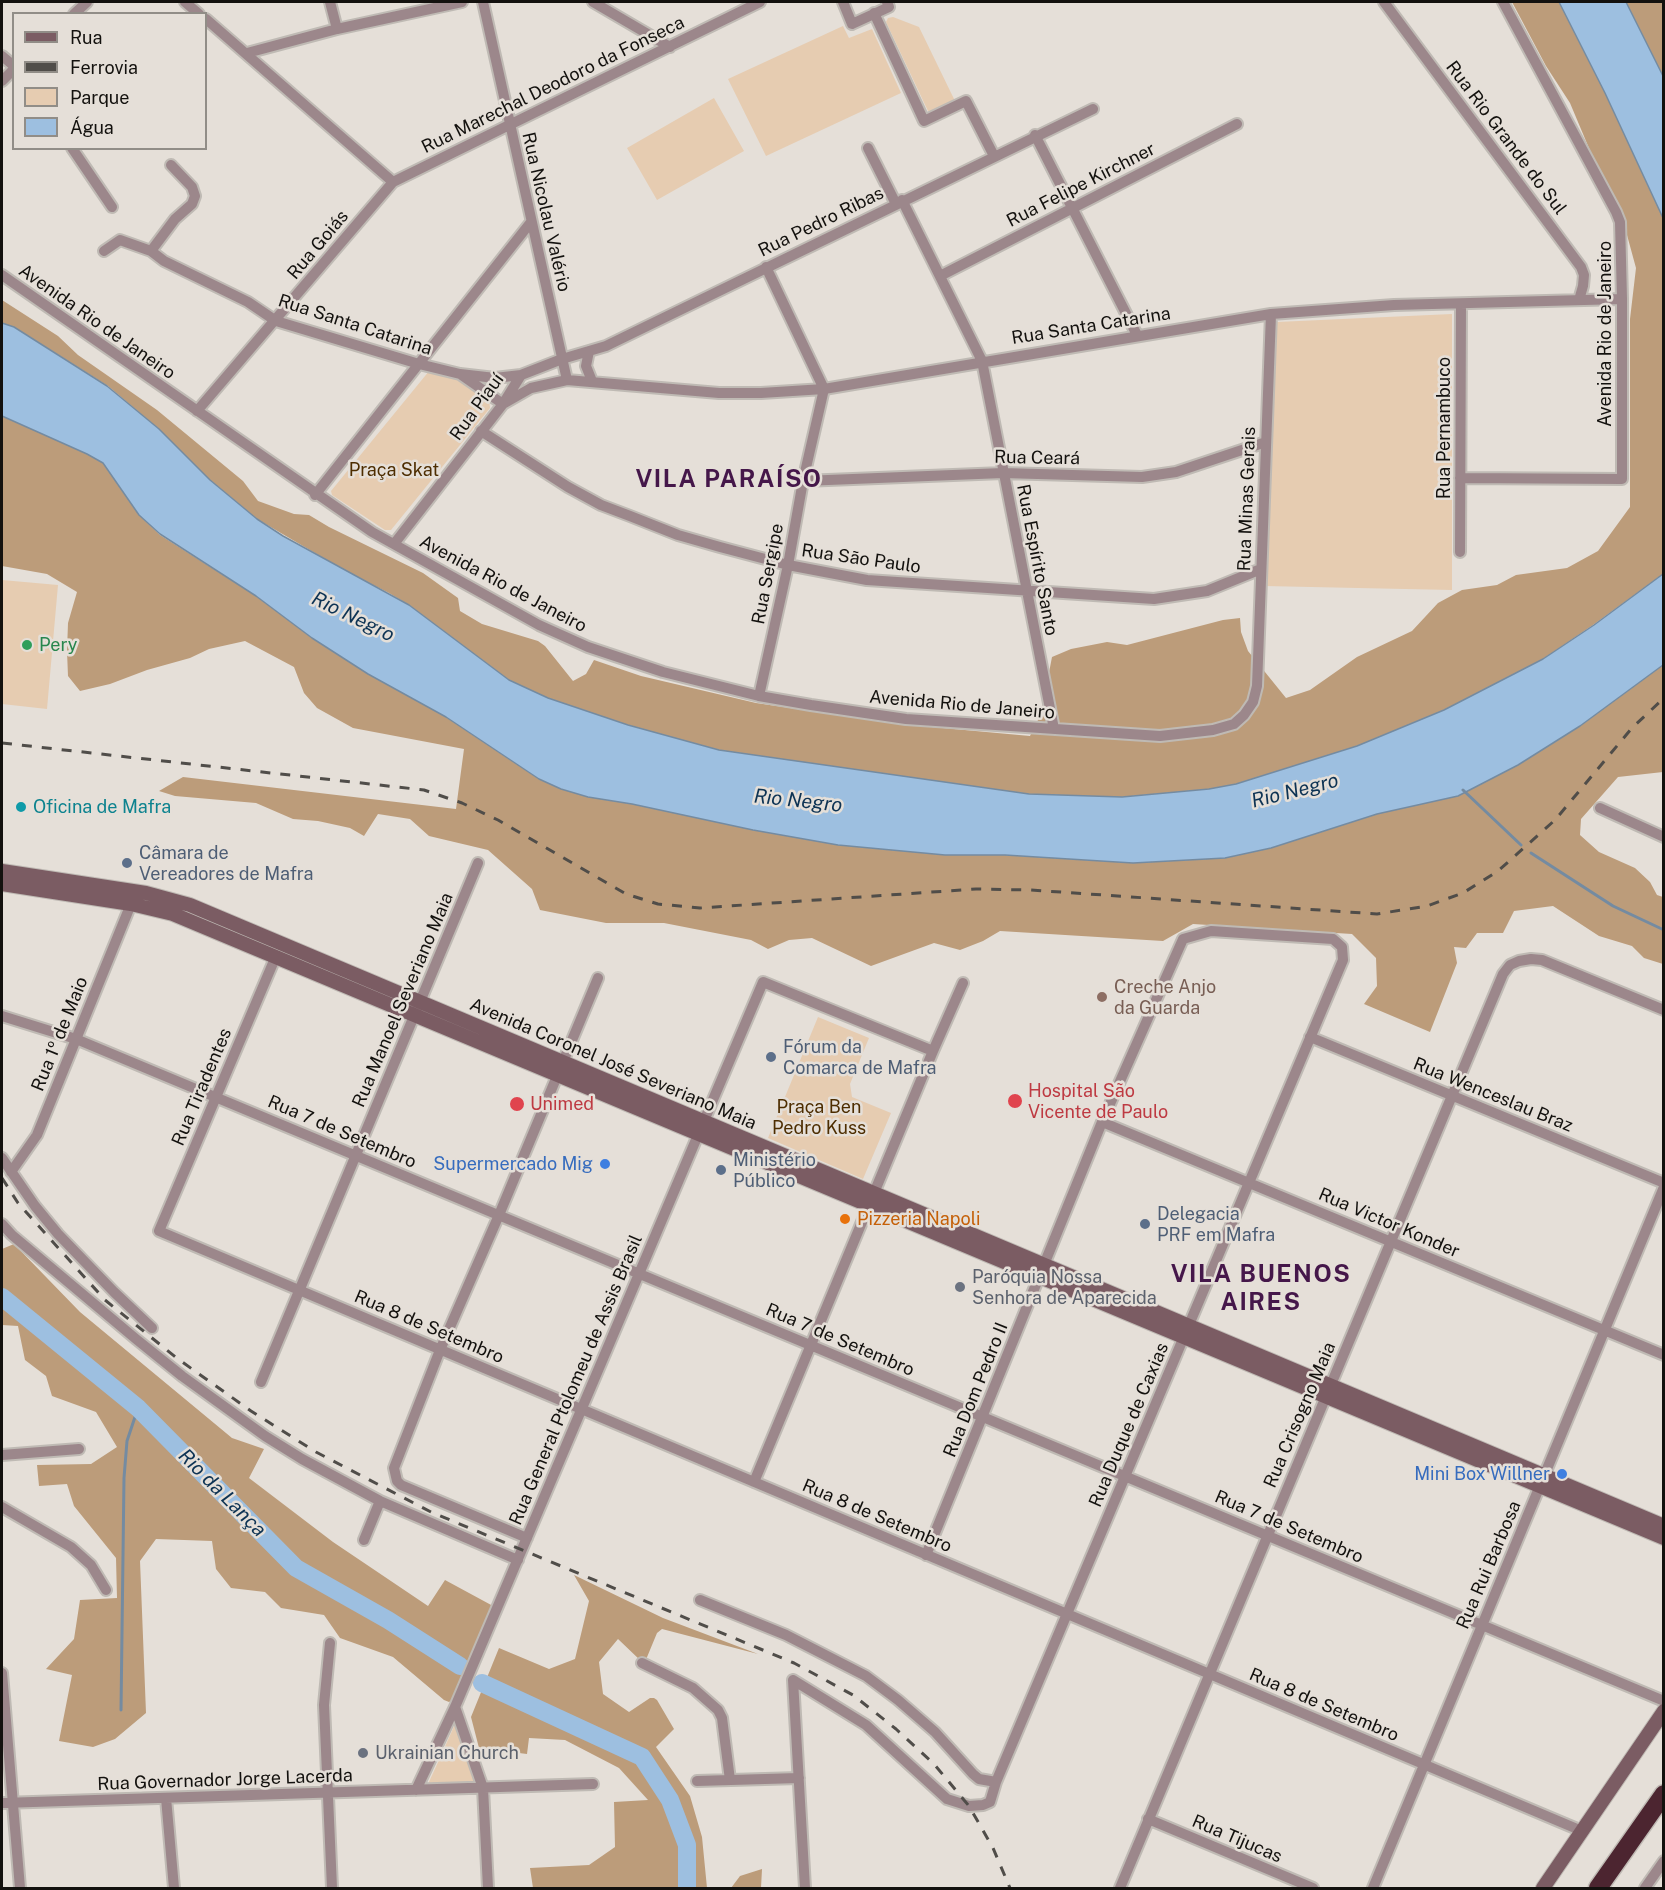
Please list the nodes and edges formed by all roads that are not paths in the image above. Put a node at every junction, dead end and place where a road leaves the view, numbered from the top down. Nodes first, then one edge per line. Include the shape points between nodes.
1 (185, 2) edge
2 (330, 2) edge
3 (462, 2) edge
4 (483, 2) edge
5 (593, 2) edge
6 (760, 2) edge
7 (843, 2) edge
8 (887, 2) edge
9 (1384, 2) edge
10 (1503, 2) edge
11 (197, 12) edge
12 (874, 14) junction
13 (207, 20) edge
14 (337, 30) junction
15 (670, 47) junction
16 (247, 53) junction
17 (12, 69) edge
18 (2, 81) edge
19 (1093, 109) dead end
20 (509, 124) junction
21 (1237, 124) dead end
22 (1035, 135) junction
23 (868, 148) dead end
24 (73, 150) edge
25 (994, 156) junction
26 (171, 165) dead end
27 (393, 182) junction
28 (899, 202) junction
29 (112, 207) dead end
30 (1072, 208) junction
31 (531, 222) junction
32 (104, 251) dead end
33 (151, 251) junction
34 (766, 267) junction
35 (2, 275) edge
36 (940, 276) junction
37 (1622, 299) junction
38 (1579, 300) junction
39 (1461, 304) junction
40 (1270, 314) junction
41 (276, 321) junction
42 (1137, 335) junction
43 (589, 351) junction
44 (562, 359) junction
45 (982, 361) junction
46 (420, 364) junction
47 (460, 374) junction
48 (521, 375) junction
49 (567, 380) junction
50 (592, 381) junction
51 (824, 389) junction
52 (503, 404) junction
53 (197, 411) junction
54 (481, 431) junction
55 (1266, 442) junction
56 (1003, 472) junction
57 (1460, 478) junction
58 (803, 481) junction
59 (315, 495) junction
60 (394, 544) junction
61 (1460, 552) dead end
62 (788, 565) junction
63 (1261, 569) junction
64 (1028, 592) junction
65 (1257, 686) joint
66 (759, 696) junction
67 (1053, 729) junction
68 (1600, 808) dead end
69 (1664, 837) edge
70 (478, 863) dead end
71 (2, 871) edge
72 (2, 884) edge
73 (131, 904) junction
74 (1183, 939) joint
75 (276, 956) junction
76 (598, 978) dead end
77 (963, 983) dead end
78 (418, 1009) junction
79 (1664, 1010) edge
80 (2, 1016) edge
81 (1310, 1037) junction
82 (76, 1039) junction
83 (933, 1052) junction
84 (560, 1069) junction
85 (1452, 1095) junction
86 (216, 1097) junction
87 (1102, 1122) junction
88 (702, 1128) junction
89 (356, 1156) junction
90 (2, 1158) edge
91 (11, 1172) junction
92 (1249, 1183) junction
93 (1664, 1185) edge
94 (871, 1199) junction
95 (499, 1215) junction
96 (2, 1224) edge
97 (159, 1231) joint
98 (12, 1235) junction
99 (2, 1242) edge
100 (1390, 1242) junction
101 (1042, 1271) junction
102 (640, 1274) junction
103 (300, 1291) junction
104 (153, 1328) dead end
105 (1186, 1331) junction
106 (1604, 1331) junction
107 (811, 1346) junction
108 (440, 1350) junction
109 (1664, 1355) edge
110 (261, 1383) dead end
111 (1328, 1391) junction
112 (582, 1410) junction
113 (982, 1417) junction
114 (80, 1449) dead end
115 (2, 1455) edge
116 (1125, 1476) junction
117 (1542, 1481) junction
118 (754, 1482) junction
119 (380, 1501) junction
120 (2, 1507) edge
121 (1664, 1526) edge
122 (1267, 1536) junction
123 (527, 1538) junction
124 (1664, 1538) edge
125 (364, 1540) dead end
126 (926, 1555) junction
127 (518, 1560) junction
128 (106, 1590) dead end
129 (700, 1599) dead end
130 (1066, 1614) junction
131 (1482, 1625) junction
132 (330, 1644) dead end
133 (642, 1663) dead end
134 (2, 1673) edge
135 (1209, 1674) junction
136 (1664, 1701) edge
137 (455, 1707) junction
138 (1664, 1711) edge
139 (1424, 1765) junction
140 (799, 1778) junction
141 (730, 1780) junction
142 (697, 1781) dead end
143 (996, 1782) junction
144 (593, 1784) dead end
145 (483, 1788) junction
146 (416, 1790) junction
147 (327, 1793) junction
148 (1664, 1794) edge
149 (166, 1798) junction
150 (7, 1803) edge
151 (1148, 1819) junction
152 (1582, 1831) junction
153 (1664, 1861) edge
154 (20, 1888) edge
155 (174, 1888) edge
156 (332, 1888) edge
157 (488, 1888) edge
158 (805, 1888) edge
159 (1120, 1888) edge
160 (1313, 1888) edge
161 (1373, 1888) edge
162 (1543, 1888) edge
163 (1598, 1888) edge
164 (1645, 1888) edge

1 - 11 street
2 - 14 street
3 - 14 street
4 - 20 street, Rua Nicolau Valério
5 - 15 street
6 - 15 street, Rua Marechal Deodoro da Fonseca
7 - 12 street via 852,24
8 - 12 street via 889,7
9 - 38 street, Rua Rio Grande do Sul via 1581,267 1584,275
10 - 37 street, Avenida Rio de Janeiro via 1616,212 1622,234
12 - 25 street via 924,121 966,101
13 - 16 street
14 - 16 street
15 - 20 street, Rua Marechal Deodoro da Fonseca
16 - 27 street
17 - 18 street
19 - 22 street, Rua Pedro Ribas
20 - 27 street, Rua Marechal Deodoro da Fonseca
20 - 31 street, Rua Nicolau Valério
21 - 30 street, Rua Felipe Kirchner
22 - 25 street, Rua Pedro Ribas
22 - 30 street
23 - 28 street, Rua Espírito Santo
24 - 29 street
25 - 28 street, Rua Pedro Ribas
26 - 33 street via 192,187 195,196
27 - 41 street, Rua Goiás
28 - 34 street, Rua Pedro Ribas
28 - 36 street, Rua Espírito Santo
30 - 36 street, Rua Felipe Kirchner
30 - 42 street
31 - 44 street, Rua Nicolau Valério
31 - 46 street
32 - 33 street, Rua Santa Catarina via 120,240
33 - 41 street, Rua Santa Catarina
34 - 43 street, Rua Pedro Ribas
34 - 51 street
35 - 53 street, Avenida Rio de Janeiro
36 - 45 street, Rua Espírito Santo
37 - 38 street, Rua Santa Catarina
37 - 57 street, Avenida Rio de Janeiro via 1622,479
38 - 39 street, Rua Santa Catarina
39 - 40 street, Rua Santa Catarina
39 - 57 street, Rua Pernambuco
40 - 42 street, Rua Santa Catarina
40 - 55 street, Rua Minas Gerais
41 - 46 street, Rua Santa Catarina
41 - 53 street, Rua Goiás
42 - 45 street, Rua Santa Catarina
43 - 44 street, Rua Pedro Ribas
43 - 50 street via 586,366
44 - 48 street, Rua Santa Catarina
44 - 49 street
45 - 51 street, Rua Santa Catarina
45 - 56 street, Rua Espírito Santo
46 - 47 street, Rua Santa Catarina
46 - 59 street
47 - 48 street, Rua Santa Catarina via 495,378
47 - 52 street, Rua Santa Catarina
48 - 52 street, Rua Piauí
49 - 50 street, Rua Santa Catarina
49 - 52 street, Rua Santa Catarina via 531,388
50 - 51 street, Rua Santa Catarina via 718,393
51 - 58 street, Rua Sergipe
52 - 54 street, Rua Piauí
53 - 59 street, Avenida Rio de Janeiro
54 - 60 street, Rua Piauí
54 - 62 street, Rua São Paulo via 601,505 678,535
55 - 56 street, Rua Ceará via 1160,475
55 - 63 street, Rua Minas Gerais
56 - 58 street, Rua Ceará
56 - 64 street, Rua Espírito Santo
57 - 61 street, Rua Pernambuco
58 - 62 street, Rua Sergipe
59 - 60 street, Avenida Rio de Janeiro
60 - 66 street, Avenida Rio de Janeiro via 538,625 588,647 663,672
62 - 64 street, Rua São Paulo via 884,582
62 - 66 street, Rua Sergipe
63 - 64 street, Rua São Paulo via 1207,591 1169,598
63 - 65 street, Rua Minas Gerais
64 - 67 street, Rua Espírito Santo
65 - 67 street, Avenida Rio de Janeiro via 1244,715 1234,724 1214,730 1160,736
66 - 67 street, Avenida Rio de Janeiro via 886,717
68 - 69 street
70 - 78 street, Rua Manoel Severiano Maia
71 - 78 main road, Avenida Coronel José Severiano Maia via 176,900
72 - 73 main road, Avenida Coronel José Severiano Maia
73 - 75 main road, Avenida Coronel José Severiano Maia via 173,914
73 - 82 street, Rua 1º de Maio
74 - 81 street, Rua Duque de Caxias via 1211,931 1333,939 1342,947 1343,960
74 - 87 street, Rua Dom Pedro II
75 - 78 main road, Avenida Coronel José Severiano Maia
75 - 86 street, Rua Tiradentes
76 - 84 street
77 - 83 street
78 - 84 main road, Avenida Coronel José Severiano Maia
78 - 89 street, Rua Manoel Severiano Maia
79 - 85 street, Rua Crisogno Maia via 1542,960 1519,960 1503,974
80 - 82 street, Rua 7 de Setembro
81 - 85 street, Rua Wenceslau Braz
81 - 92 street, Rua Duque de Caxias
82 - 86 street, Rua 7 de Setembro
82 - 91 street, Rua 1º de Maio via 37,1135
83 - 88 street, Rua General Ptolomeu de Assis Brasil via 763,982
83 - 94 street
84 - 88 main road, Avenida Coronel José Severiano Maia
84 - 95 street
85 - 93 street, Rua Wenceslau Braz
85 - 100 street, Rua Crisogno Maia
86 - 89 street, Rua 7 de Setembro
86 - 97 street, Rua Tiradentes
87 - 92 street, Rua Victor Konder
87 - 101 street, Rua Dom Pedro II
88 - 94 main road, Avenida Coronel José Severiano Maia
88 - 102 street, Rua General Ptolomeu de Assis Brasil
89 - 95 street, Rua 7 de Setembro
89 - 103 street, Rua Manoel Severiano Maia
90 - 91 street
91 - 104 street via 58,1234
92 - 100 street, Rua Victor Konder
92 - 105 street, Rua Duque de Caxias
93 - 106 street, Rua Rui Barbosa
94 - 101 main road, Avenida Coronel José Severiano Maia
94 - 107 street
95 - 102 street, Rua 7 de Setembro
95 - 108 street
96 - 98 street
97 - 103 street, Rua 8 de Setembro
98 - 99 street
98 - 119 street via 136,1339 234,1414 302,1459
100 - 106 street, Rua Victor Konder
100 - 111 street, Rua Crisogno Maia
101 - 105 main road, Avenida Coronel José Severiano Maia
101 - 113 street, Rua Dom Pedro II
102 - 107 street, Rua 7 de Setembro
102 - 112 street, Rua General Ptolomeu de Assis Brasil
103 - 108 street, Rua 8 de Setembro
103 - 110 street, Rua Manoel Severiano Maia
105 - 111 main road, Avenida Coronel José Severiano Maia
105 - 116 street, Rua Duque de Caxias
106 - 109 street, Rua Victor Konder
106 - 117 street, Rua Rui Barbosa
107 - 113 street, Rua 7 de Setembro
107 - 118 street
108 - 112 street, Rua 8 de Setembro
108 - 123 street via 396,1461 397,1481
111 - 117 main road, Avenida Coronel José Severiano Maia
111 - 122 street, Rua Crisogno Maia
112 - 118 street, Rua 8 de Setembro
112 - 123 street, Rua General Ptolomeu de Assis Brasil
113 - 116 street, Rua 7 de Setembro
113 - 126 street, Rua Dom Pedro II
114 - 115 street
116 - 122 street, Rua 7 de Setembro
116 - 130 street, Rua Duque de Caxias
117 - 121 main road, Avenida Coronel José Severiano Maia
117 - 124 main road, Avenida Coronel José Severiano Maia
117 - 131 street, Rua Rui Barbosa
118 - 126 street, Rua 8 de Setembro
119 - 125 street
119 - 127 street
120 - 128 street via 71,1547 91,1565
122 - 131 street, Rua 7 de Setembro
122 - 135 street, Rua Crisogno Maia
123 - 127 street, Rua General Ptolomeu de Assis Brasil
126 - 130 street, Rua 8 de Setembro
127 - 137 street, Rua General Ptolomeu de Assis Brasil
129 - 143 street via 786,1635 866,1676 915,1713 979,1779
130 - 135 street, Rua 8 de Setembro
130 - 143 street, Rua Duque de Caxias
131 - 136 street, Rua 7 de Setembro
131 - 139 street, Rua Rui Barbosa
132 - 147 street via 324,1705
133 - 141 street via 693,1688 718,1710
134 - 150 street
135 - 139 street, Rua 8 de Setembro
135 - 151 street, Rua Crisogno Maia
137 - 145 street
137 - 146 street, Rua General Ptolomeu de Assis Brasil
138 - 152 main road
139 - 152 street, Rua 8 de Setembro
139 - 161 street, Rua Rui Barbosa
140 - 141 street
140 - 143 street, Rua Duque de Caxias via 793,1680 866,1725 947,1799 969,1806 983,1805 990,1802
140 - 158 street
141 - 142 street
144 - 145 street, Rua Governador Jorge Lacerda
145 - 146 street, Rua Governador Jorge Lacerda
145 - 157 street
146 - 147 street, Rua Governador Jorge Lacerda
147 - 149 street, Rua Governador Jorge Lacerda
147 - 156 street
148 - 163 highway
149 - 150 street, Rua Governador Jorge Lacerda
149 - 155 street
150 - 154 street
151 - 159 street, Rua Crisogno Maia
151 - 160 street, Rua Tijucas
152 - 162 main road
153 - 164 street

